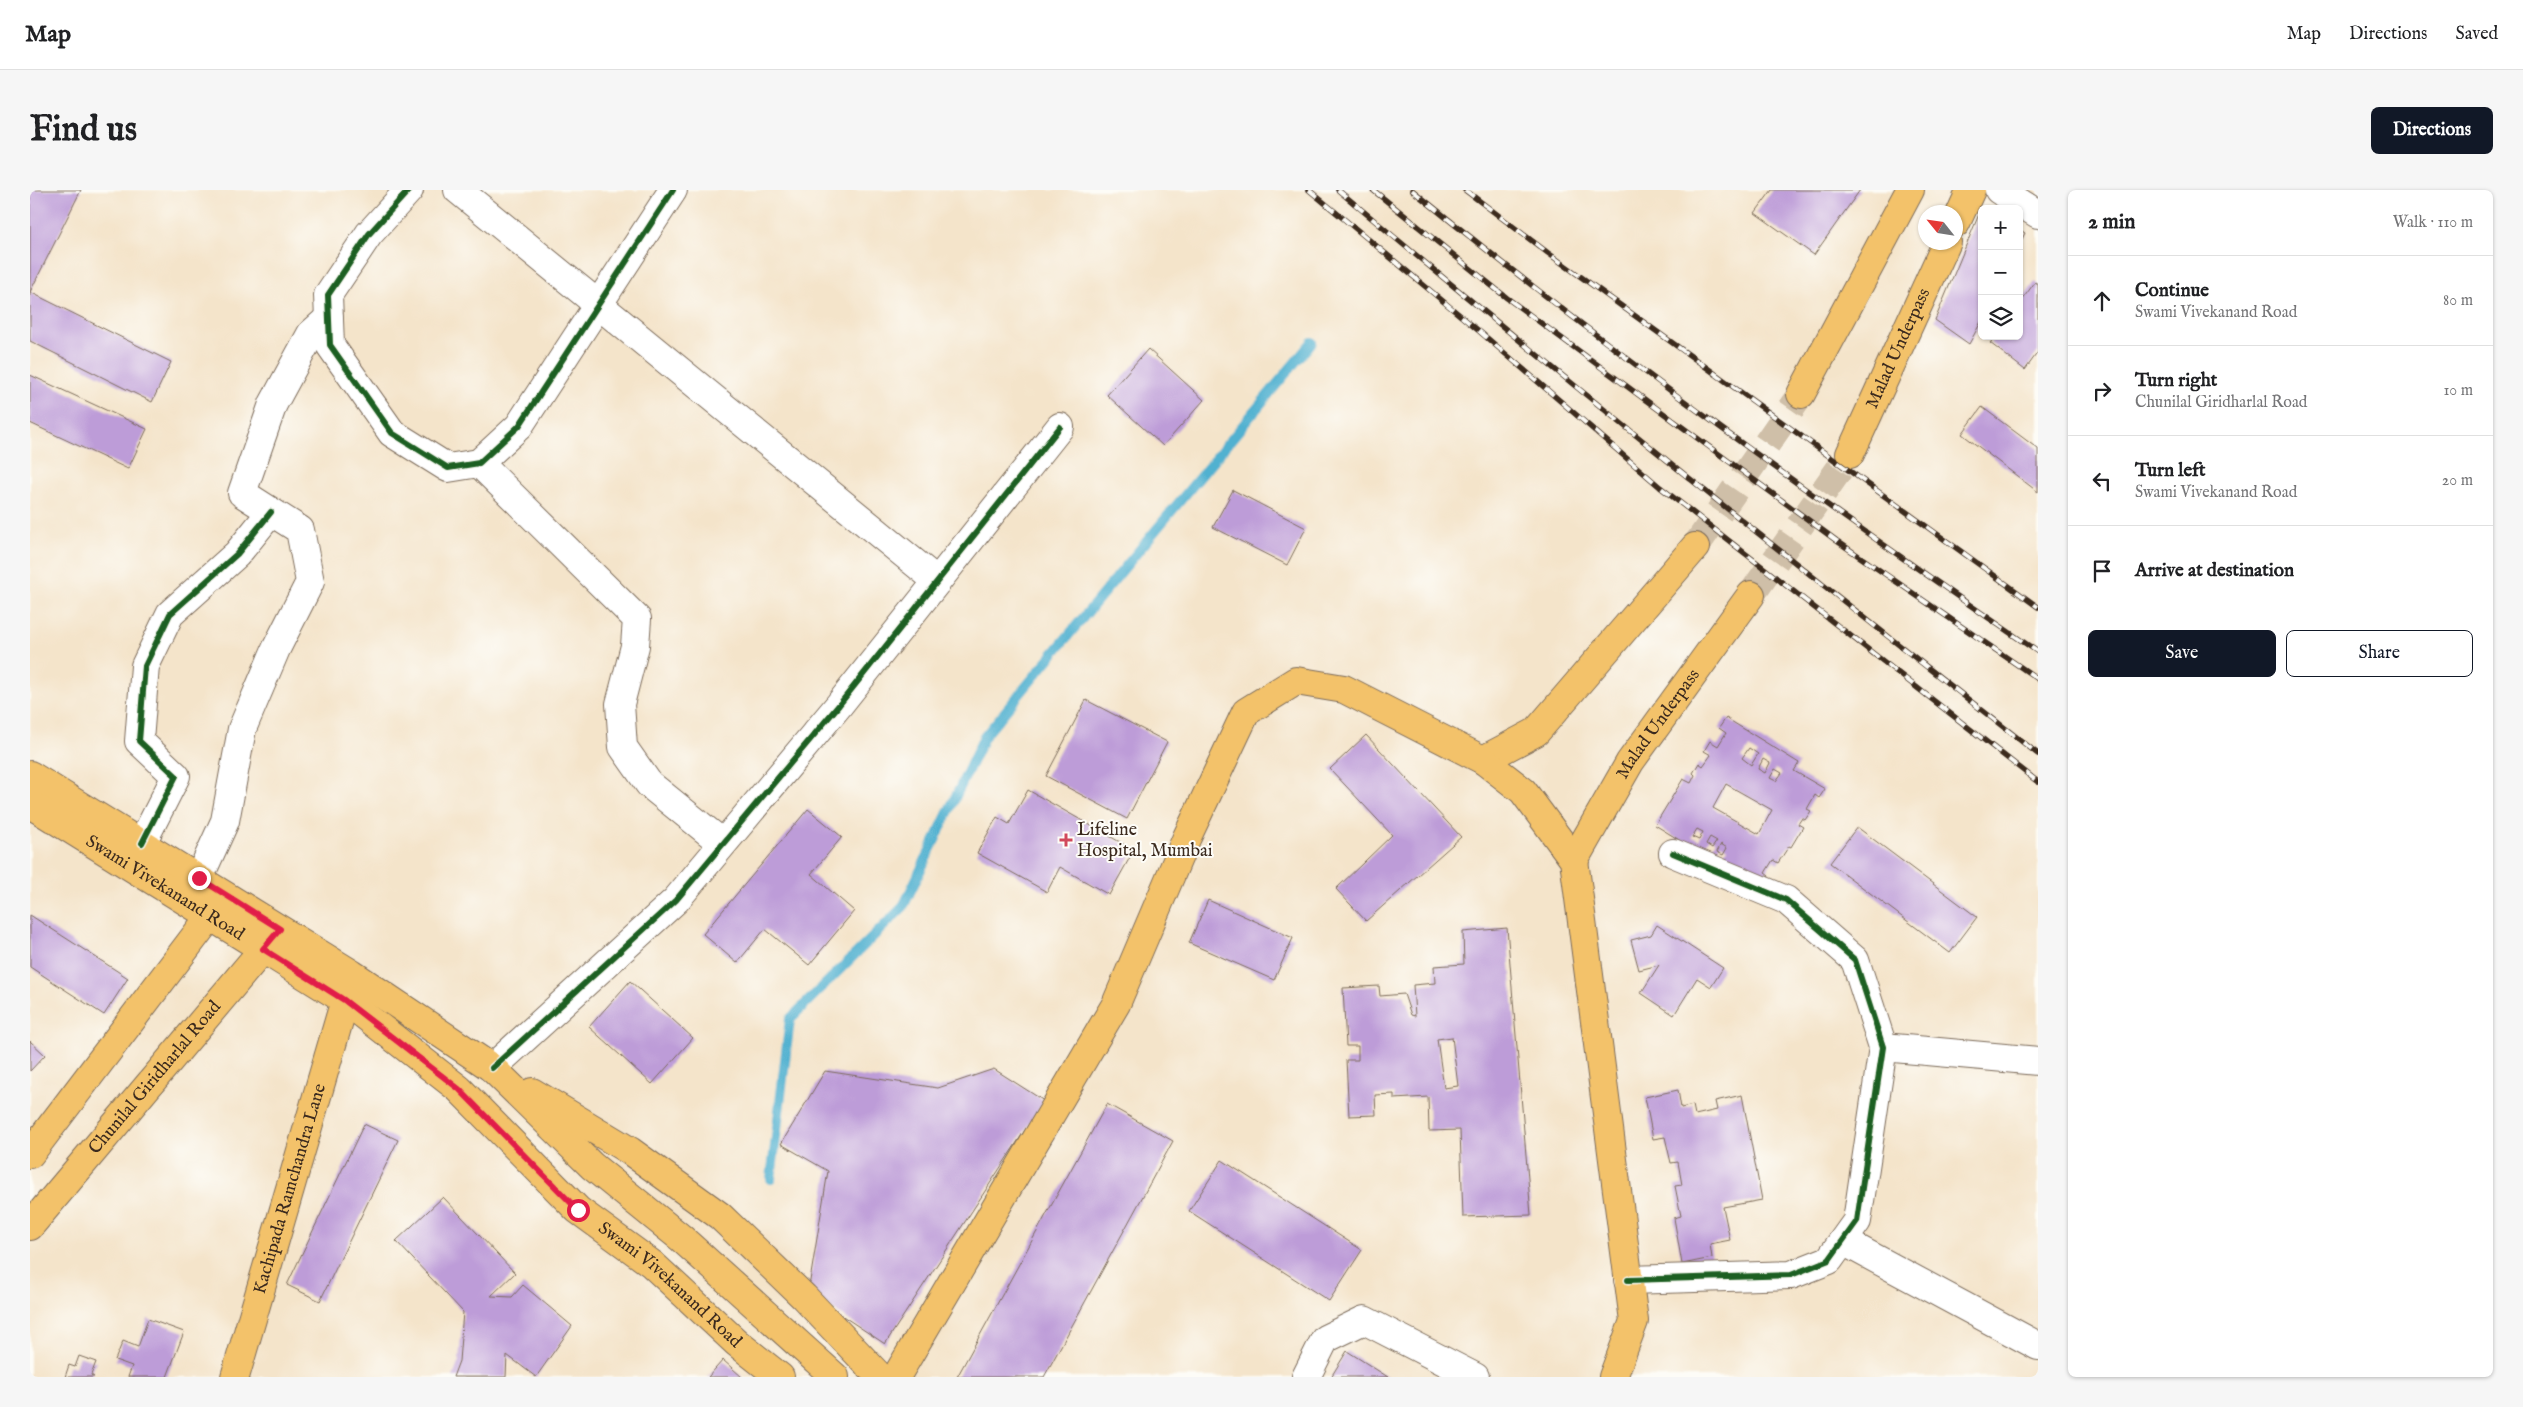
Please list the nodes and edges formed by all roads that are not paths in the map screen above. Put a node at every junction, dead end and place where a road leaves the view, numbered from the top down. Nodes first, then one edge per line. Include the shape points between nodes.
1 (409, 190) edge
2 (458, 190) edge
3 (673, 190) edge
4 (1910, 190) edge
5 (1971, 190) edge
6 (1999, 190) edge
7 (1963, 208) edge
8 (2038, 214) edge
9 (1943, 250) edge
10 (600, 305) junction
11 (329, 318) junction
12 (1801, 394) tunnel mouth
13 (1060, 427) dead end
14 (1850, 454) tunnel mouth
15 (479, 463) junction
16 (271, 512) junction
17 (1695, 547) tunnel mouth
18 (937, 581) junction
19 (1751, 595) tunnel mouth
20 (1483, 760) junction
21 (30, 775) edge
22 (30, 804) edge
23 (142, 843) junction
24 (722, 843) junction
25 (1673, 853) dead end
26 (1574, 860) junction
27 (199, 878) junction
28 (226, 894) junction
29 (210, 916) junction
30 (272, 939) junction
31 (344, 1000) junction
32 (1883, 1046) junction
33 (2038, 1061) edge
34 (492, 1068) junction
35 (30, 1154) edge
36 (30, 1226) edge
37 (1843, 1240) junction
38 (1628, 1280) junction
39 (2038, 1346) edge
40 (235, 1377) edge
41 (780, 1377) edge
42 (835, 1377) edge
43 (880, 1377) edge
44 (896, 1377) edge
45 (1306, 1377) edge
46 (1475, 1377) edge
47 (1613, 1377) edge

1 - 11 street via 369,234 328,295
2 - 10 street
3 - 10 street
4 - 12 main road
5 - 7 main road
6 - 8 street
9 - 14 main road, Malad Underpass
10 - 15 street via 518,426
10 - 18 street
11 - 15 street via 330,345 392,433 448,468
11 - 16 street via 311,334 273,404 242,493
13 - 18 street
15 - 24 street via 638,619 635,646 620,704 623,747 649,784
16 - 23 street via 237,554 170,614 145,666 139,742 176,776
16 - 27 street via 300,530 310,582 276,649 242,729 225,821
17 - 20 main road via 1536,732
18 - 24 street
19 - 26 main road, Malad Underpass via 1630,762
20 - 26 main road via 1523,791
20 - 44 main road via 1344,689 1296,681 1246,712 1187,837 1116,1004
21 - 23 main road, Swami Vivekanand Road
22 - 29 main road, Swami Vivekanand Road
23 - 27 main road, Swami Vivekanand Road
24 - 34 street via 676,900
25 - 32 street via 1786,900 1855,960
26 - 38 main road
27 - 28 main road, Swami Vivekanand Road
28 - 29 main road
28 - 30 main road, Swami Vivekanand Road
29 - 30 main road, Swami Vivekanand Road
29 - 35 main road
30 - 31 main road, Swami Vivekanand Road
30 - 34 main road, Swami Vivekanand Road via 372,987
30 - 36 main road, Chunilal Giridharlal Road
31 - 40 main road, Kachipada Ramchandra Lane
31 - 41 main road, Swami Vivekanand Road via 459,1089 578,1210 652,1264 737,1343
32 - 33 street
32 - 37 street via 1857,1221
34 - 42 main road, Swami Vivekanand Road via 592,1166 681,1238
34 - 43 main road, Swami Vivekanand Road via 630,1151 720,1216
37 - 38 street via 1829,1260 1791,1275
37 - 39 street
38 - 47 main road via 1634,1321
45 - 46 street via 1325,1339 1364,1320

